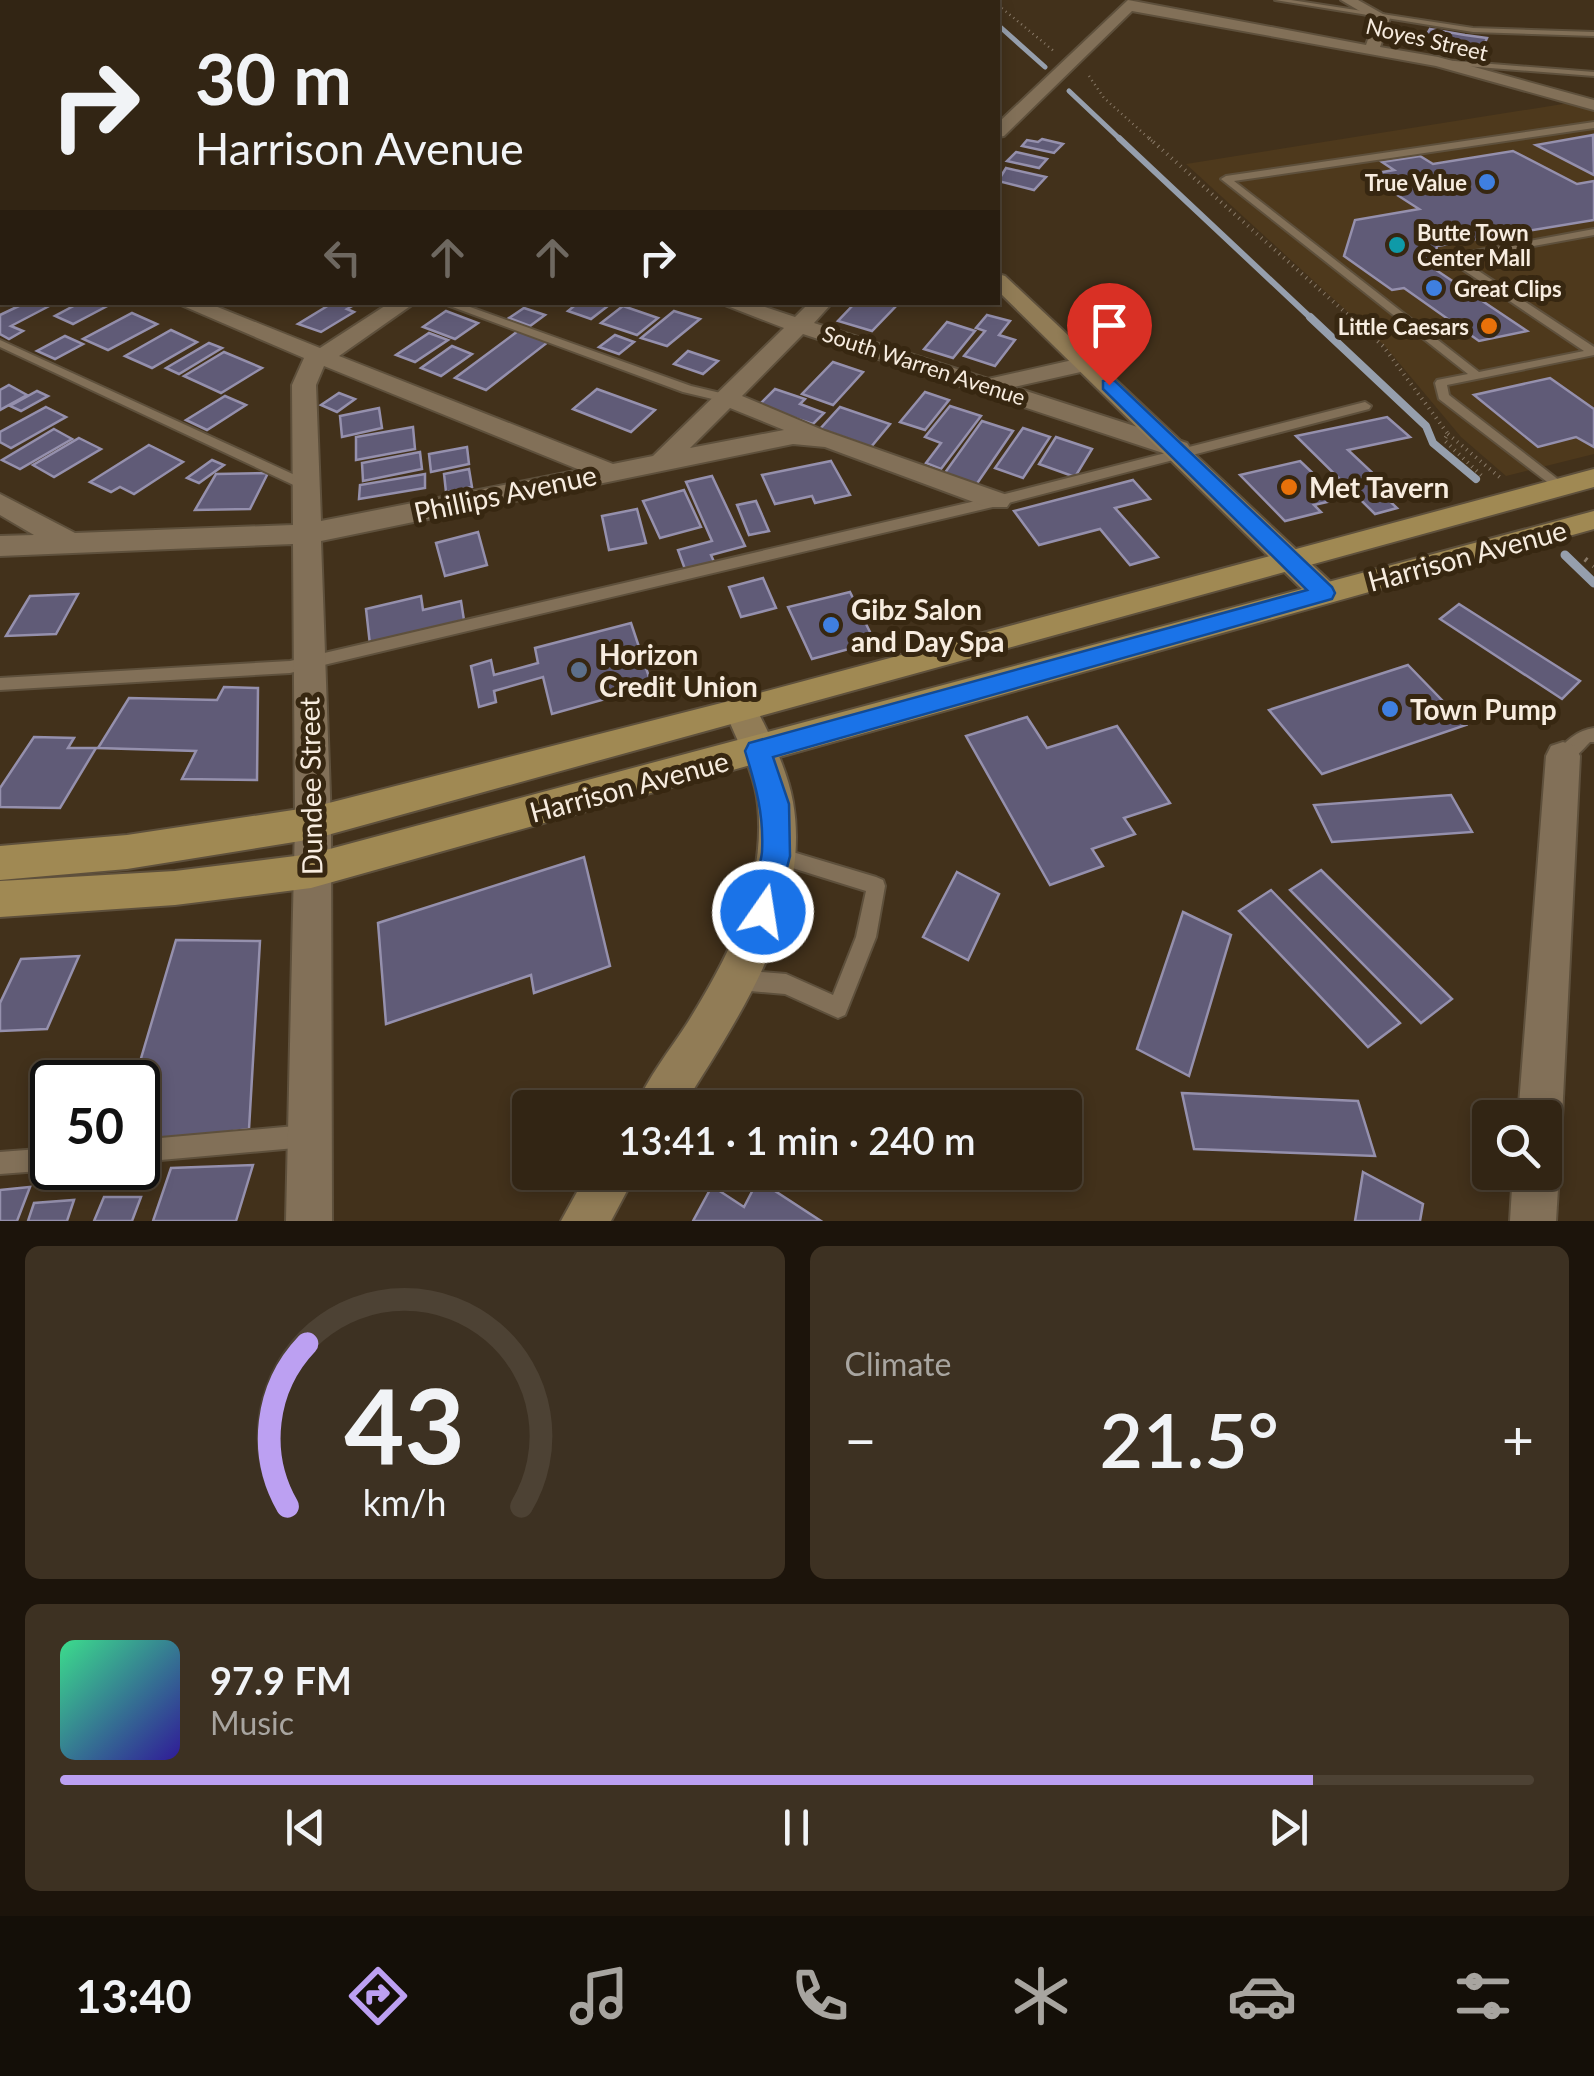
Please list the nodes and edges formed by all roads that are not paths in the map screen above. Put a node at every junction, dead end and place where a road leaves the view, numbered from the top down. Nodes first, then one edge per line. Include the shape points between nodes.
1 (1278, 0) edge
2 (1348, 0) edge
3 (1133, 3) edge
4 (1383, 18) junction
5 (1594, 34) edge
6 (1372, 48) junction
7 (1438, 62) junction
8 (1594, 74) edge
9 (1594, 105) edge
10 (1594, 125) edge
11 (1000, 128) edge
12 (1594, 232) edge
13 (1000, 282) edge
14 (192, 305) edge
15 (401, 305) edge
16 (452, 305) edge
17 (737, 305) edge
18 (820, 305) edge
19 (800, 325) junction
20 (0, 343) edge
21 (321, 356) junction
22 (1086, 364) junction
23 (1475, 374) junction
24 (988, 386) junction
25 (726, 398) junction
26 (1365, 406) dead end
27 (829, 439) junction
28 (1181, 452) junction
29 (663, 461) junction
30 (609, 472) junction
31 (1594, 478) edge
32 (305, 485) junction
33 (1559, 487) junction
34 (998, 501) junction
35 (0, 504) edge
36 (1594, 520) edge
37 (306, 534) junction
38 (70, 544) junction
39 (0, 546) edge
40 (1291, 558) junction
41 (1324, 593) junction
42 (308, 663) junction
43 (0, 684) edge
44 (742, 711) junction
45 (1579, 746) edge
46 (758, 751) junction
47 (313, 823) junction
48 (776, 856) junction
49 (0, 862) edge
50 (310, 871) junction
51 (0, 899) edge
52 (735, 979) junction
53 (668, 1090) edge
54 (1542, 1100) edge
55 (310, 1136) junction
56 (160, 1149) edge
57 (30, 1160) edge
58 (0, 1163) edge
59 (604, 1190) edge
60 (1535, 1190) edge
61 (308, 1221) edge
62 (584, 1221) edge
63 (1533, 1221) edge

1 - 4 lane
2 - 4 street
3 - 6 street, Noyes Street
3 - 11 street
4 - 5 lane via 1473,30
4 - 6 street
6 - 7 street, Noyes Street
7 - 8 lane
7 - 9 street, Noyes Street
10 - 23 lane via 1226,179
12 - 23 lane via 1462,256 1463,265 1594,352
13 - 22 street
14 - 21 street
15 - 21 street
16 - 25 lane
17 - 19 street, South Warren Avenue
18 - 19 street
19 - 24 street, South Warren Avenue
19 - 25 street
20 - 32 lane
21 - 30 street
21 - 32 street, Dundee Street via 304,385
22 - 24 street
22 - 28 street
23 - 33 lane via 1441,382 1443,396
24 - 28 street, South Warren Avenue
25 - 27 street
25 - 29 street
26 - 28 lane
27 - 29 street, Phillips Avenue via 779,437
27 - 34 street, Phillips Avenue
28 - 34 lane
28 - 40 street
29 - 30 street, Phillips Avenue
30 - 37 street, Phillips Avenue
31 - 33 main road, Harrison Avenue
32 - 37 street, Dundee Street
33 - 40 main road, Harrison Avenue
34 - 42 lane
35 - 38 street
36 - 41 main road, Harrison Avenue
37 - 38 street, Phillips Avenue
37 - 42 street, Dundee Street
38 - 39 street, Phillips Avenue
40 - 41 street
40 - 44 main road, Harrison Avenue
41 - 46 main road, Harrison Avenue
42 - 43 lane
42 - 47 street, Dundee Street
44 - 46 street
44 - 47 main road, Harrison Avenue
45 - 54 street
46 - 48 street via 776,804
46 - 50 main road, Harrison Avenue
47 - 49 main road, Harrison Avenue via 127,852
47 - 50 street, Dundee Street
48 - 52 street via 763,912
48 - 52 lane via 876,886 866,936 838,1008 786,984
50 - 51 main road, Harrison Avenue
50 - 55 street, Dundee Street
52 - 53 street
55 - 56 lane
55 - 61 street, Dundee Street
57 - 58 lane
59 - 62 street
60 - 63 street

